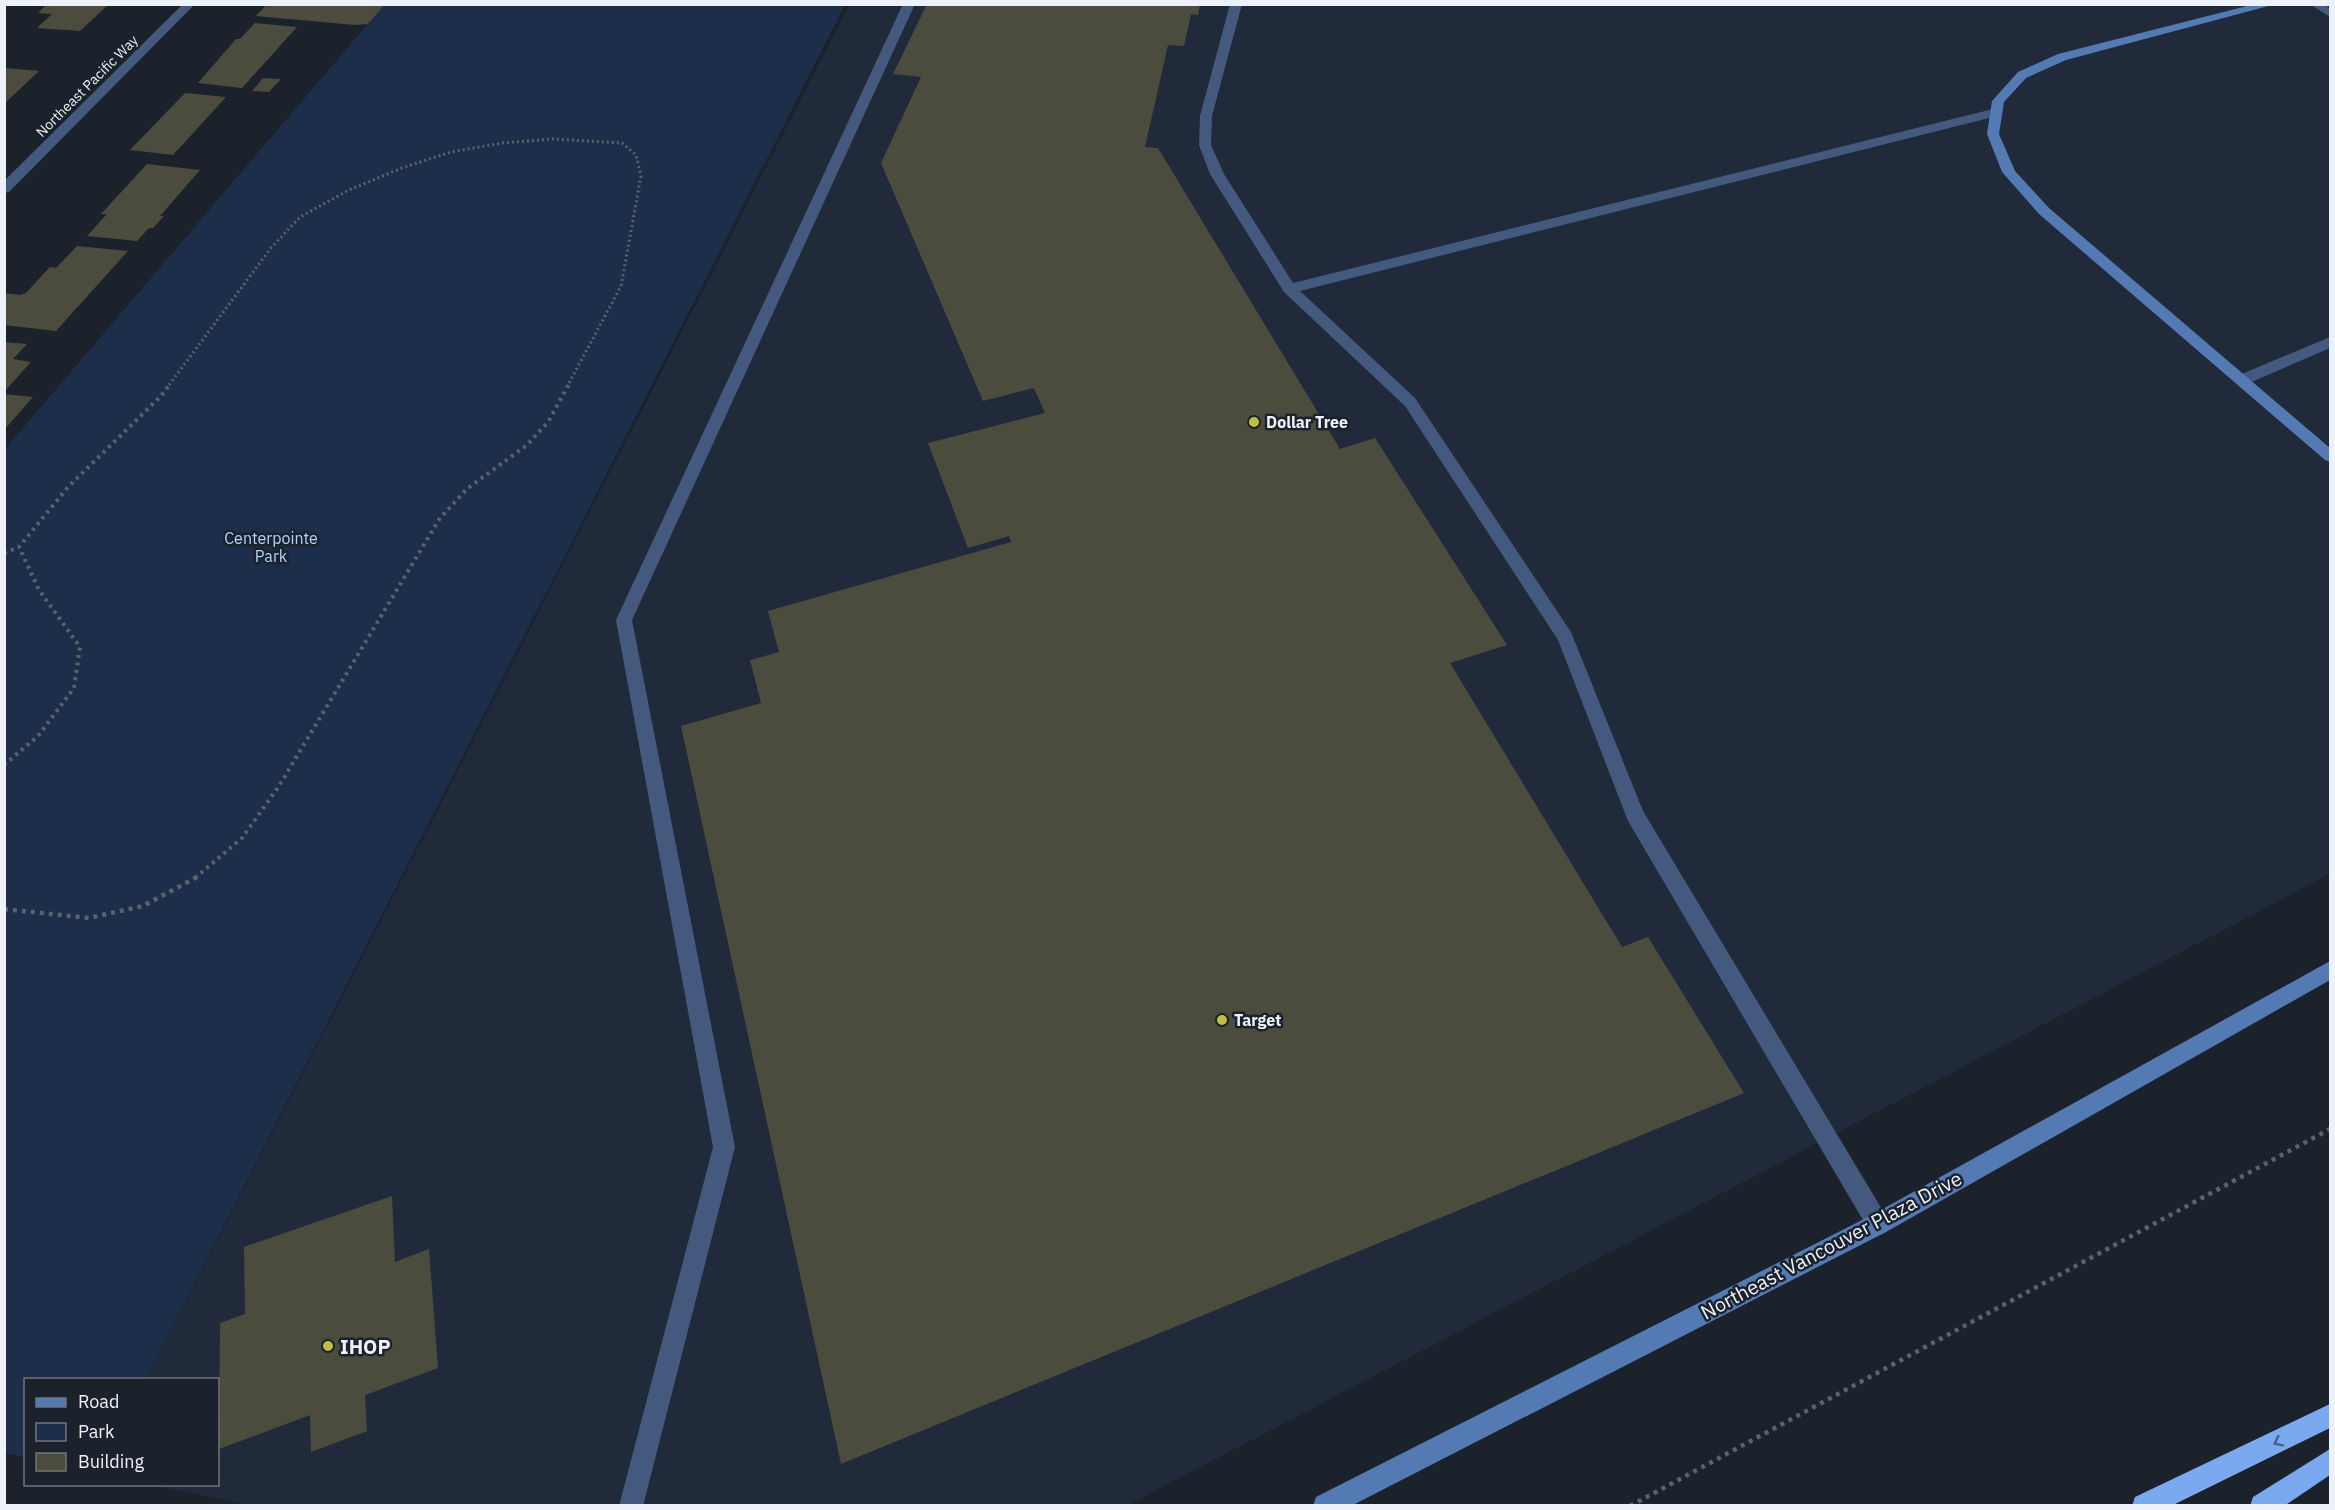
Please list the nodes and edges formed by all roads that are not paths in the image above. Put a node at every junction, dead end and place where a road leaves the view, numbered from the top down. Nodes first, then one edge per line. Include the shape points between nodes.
1 (190, 4) edge
2 (909, 4) edge
3 (1236, 4) edge
4 (2271, 4) edge
5 (2316, 4) edge
6 (2331, 14) edge
7 (1997, 112) junction
8 (4, 189) edge
9 (1289, 289) junction
10 (2331, 342) edge
11 (2242, 380) junction
12 (2331, 456) edge
13 (2331, 970) edge
14 (1878, 1224) junction
15 (2331, 1416) edge
16 (2331, 1461) edge
17 (631, 1506) edge
18 (1324, 1506) edge
19 (2144, 1506) edge
20 (2262, 1506) edge

1 - 8 street, Northeast Pacific Way
2 - 17 street via 624,620 724,1147
3 - 9 street via 1206,116 1204,145 1217,174
4 - 7 street via 2062,57 2022,75 1998,101
5 - 6 street
7 - 9 street
7 - 11 street via 1993,134 2009,172 2044,211
9 - 14 street via 1410,402 1565,638 1635,815
10 - 11 street
11 - 12 street
13 - 14 street, Northeast Vancouver Plaza Drive
14 - 18 street, Northeast Vancouver Plaza Drive
15 -> 19 highway
16 - 20 highway

